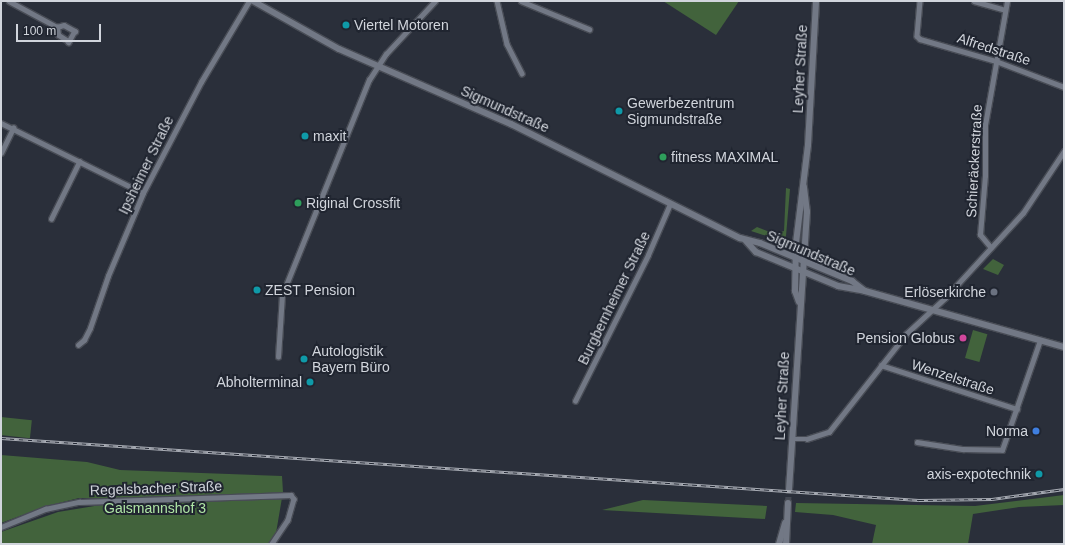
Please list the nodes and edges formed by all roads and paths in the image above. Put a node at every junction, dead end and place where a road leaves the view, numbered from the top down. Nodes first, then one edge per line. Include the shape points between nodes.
1 (9, 1) edge
2 (249, 1) edge
3 (253, 1) edge
4 (435, 1) edge
5 (497, 1) edge
6 (521, 1) edge
7 (816, 1) edge
8 (920, 1) edge
9 (974, 1) edge
10 (1007, 1) edge
11 (1005, 10) junction
12 (56, 27) dead end
13 (589, 29) dead end
14 (996, 61) junction
15 (377, 66) junction
16 (522, 73) dead end
17 (1064, 87) edge
18 (1, 123) edge
19 (13, 128) junction
20 (1064, 151) edge
21 (1, 153) edge
22 (79, 162) junction
23 (804, 186) junction
24 (143, 192) junction
25 (670, 204) junction
26 (51, 219) dead end
27 (746, 241) junction
28 (991, 248) junction
29 (795, 258) junction
30 (804, 262) junction
31 (795, 269) junction
32 (803, 273) junction
33 (865, 291) junction
34 (800, 303) junction
35 (932, 309) junction
36 (1040, 340) junction
37 (78, 345) dead end
38 (1064, 348) edge
39 (278, 357) dead end
40 (881, 365) junction
41 (575, 401) dead end
42 (1018, 409) junction
43 (792, 439) junction
44 (917, 442) dead end
45 (789, 490) tunnel mouth
46 (788, 503) tunnel mouth
47 (788, 512) junction
48 (1, 527) edge
49 (272, 544) edge
50 (779, 544) edge
51 (786, 544) edge

1 - 12 street
2 - 24 street, Ipsheimer Straße via 200,82
3 - 15 main road, Sigmundstraße via 311,35
4 - 15 street
5 - 16 street via 507,44
6 - 13 street
7 - 23 main road, Leyher Straße
8 - 14 street, Alfredstraße via 917,36 920,39
9 - 11 street
10 - 11 street, Schieräckerstraße
11 - 14 street, Schieräckerstraße
14 - 17 street, Alfredstraße
14 - 28 street, Schieräckerstraße via 985,125 985,176 980,235
15 - 25 main road, Sigmundstraße via 518,128
15 - 39 street via 369,80 285,288 280,308
18 - 19 street
19 - 21 street
19 - 22 street
20 - 28 street via 1032,202
22 - 24 street
22 - 26 street
23 - 29 main road, Leyher Straße via 798,212
23 - 30 main road, Leyher Straße via 807,212
24 - 37 street, Ipsheimer Straße via 108,276 90,328 84,340
25 - 27 main road, Sigmundstraße
25 - 41 street, Burgbernheimer Straße via 648,255
27 - 29 main road, Sigmundstraße via 760,243
27 - 31 main road, Sigmundstraße via 756,252
28 - 35 street
29 - 30 main road, Sigmundstraße
29 - 31 main road, Leyher Straße
30 - 32 main road, Leyher Straße
30 - 33 main road, Sigmundstraße via 852,281
31 - 32 main road, Sigmundstraße
31 - 34 main road, Leyher Straße via 795,291
32 - 33 main road, Sigmundstraße via 849,290
32 - 34 main road, Leyher Straße
33 - 35 main road, Sigmundstraße
34 - 43 main road, Leyher Straße
35 - 36 main road, Sigmundstraße
35 - 40 street via 915,324
36 - 38 main road, Sigmundstraße
36 - 42 street
40 - 42 street, Wenzelstraße
40 - 43 street via 828,432 807,439
42 - 44 street via 1004,447 999,451
43 - 45 main road, Leyher Straße
46 - 47 main road
47 - 50 main road
47 - 51 main road
48 - 49 street, Regelsbacher Straße via 45,510 79,502 291,495 294,499 288,520

